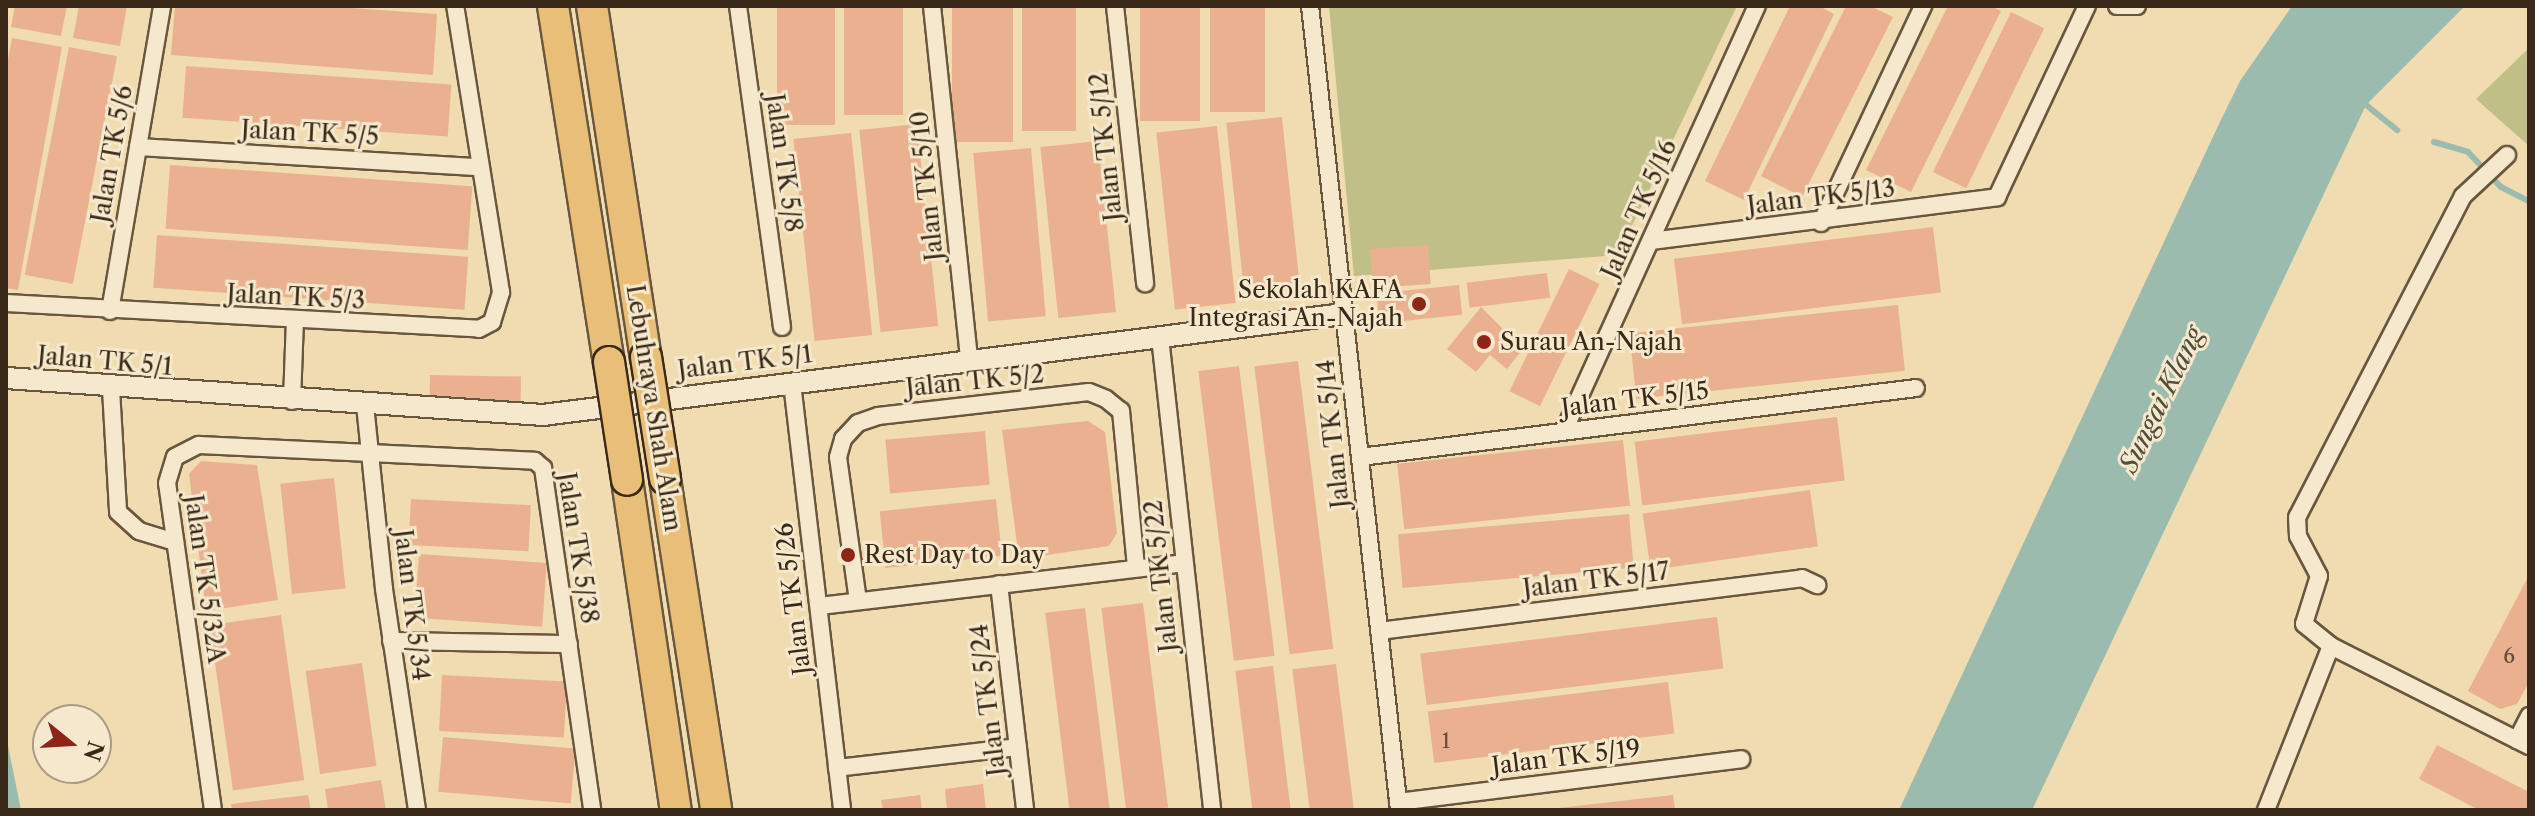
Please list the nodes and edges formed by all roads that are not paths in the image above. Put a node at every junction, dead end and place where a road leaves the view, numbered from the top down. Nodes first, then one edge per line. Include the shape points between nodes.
1 (162, 6) edge
2 (455, 6) edge
3 (553, 6) edge
4 (592, 6) edge
5 (738, 6) edge
6 (932, 6) edge
7 (1115, 6) edge
8 (1310, 6) edge
9 (1757, 6) edge
10 (1923, 6) edge
11 (2087, 6) edge
12 (2117, 6) edge
13 (2137, 6) edge
14 (138, 147) junction
15 (2507, 155) dead end
16 (479, 167) junction
17 (1821, 223) junction
18 (1651, 241) junction
19 (1145, 283) dead end
20 (6, 303) edge
21 (110, 311) junction
22 (1344, 314) junction
23 (295, 321) junction
24 (782, 327) dead end
25 (1160, 337) junction
26 (969, 361) junction
27 (6, 378) edge
28 (792, 383) junction
29 (1916, 388) dead end
30 (111, 389) junction
31 (292, 401) junction
32 (365, 405) junction
33 (1564, 431) junction
34 (370, 451) junction
35 (1360, 457) junction
36 (175, 542) junction
37 (1183, 563) junction
38 (1136, 568) junction
39 (999, 584) junction
40 (1817, 585) dead end
41 (858, 601) junction
42 (819, 606) junction
43 (1379, 631) junction
44 (391, 641) junction
45 (569, 644) junction
46 (2331, 646) junction
47 (2529, 716) edge
48 (2523, 743) edge
49 (1018, 747) junction
50 (1741, 759) dead end
51 (837, 768) junction
52 (1398, 806) edge
53 (213, 810) edge
54 (417, 810) edge
55 (592, 810) edge
56 (676, 810) edge
57 (716, 810) edge
58 (842, 810) edge
59 (1025, 810) edge
60 (1212, 810) edge
61 (2266, 810) edge

1 - 14 street, Jalan TK 5/6
2 - 16 street
3 - 56 highway, Lebuhraya Shah Alam, bridge
4 - 57 highway, Lebuhraya Shah Alam, bridge
5 - 24 street, Jalan TK 5/8
6 - 26 street, Jalan TK 5/10
7 - 19 street, Jalan TK 5/12
8 - 22 street, Jalan TK 5/14
9 - 18 street, Jalan TK 5/16
10 - 17 street
11 - 17 street, Jalan TK 5/13 via 1997,197
12 - 13 street
14 - 16 street, Jalan TK 5/5
14 - 21 street, Jalan TK 5/6
15 - 46 street via 2463,196 2297,517 2298,536 2319,576 2304,624
16 - 23 street, Jalan TK 5/3 via 501,292 492,322 479,329
17 - 18 street, Jalan TK 5/13
18 - 33 street, Jalan TK 5/16
20 - 21 street, Jalan TK 5/3
21 - 23 street, Jalan TK 5/3
22 - 25 street, Jalan TK 5/1
22 - 35 street, Jalan TK 5/14
23 - 31 street
25 - 26 street, Jalan TK 5/1
25 - 37 street, Jalan TK 5/22
26 - 28 street, Jalan TK 5/1
27 - 30 street, Jalan TK 5/1
28 - 32 street, Jalan TK 5/1 via 543,415
28 - 42 street, Jalan TK 5/26
29 - 33 street, Jalan TK 5/15
30 - 31 street, Jalan TK 5/1
30 - 36 street via 118,512 139,531
31 - 32 street, Jalan TK 5/1
32 - 34 street, Jalan TK 5/34
33 - 35 street, Jalan TK 5/15
34 - 36 street, Jalan TK 5/32A via 199,445 175,457 167,483
34 - 44 street, Jalan TK 5/34
34 - 45 street, Jalan TK 5/38 via 526,458 543,468
35 - 43 street, Jalan TK 5/14
36 - 53 street, Jalan TK 5/32A
37 - 38 street
37 - 60 street, Jalan TK 5/22
38 - 39 street
38 - 41 street, Jalan TK 5/2 via 1121,411 1106,399 1089,392 878,416 858,423 843,439 838,457
39 - 41 street
39 - 49 street, Jalan TK 5/24
40 - 43 street, Jalan TK 5/17 via 1802,578
41 - 42 street
42 - 51 street, Jalan TK 5/26
43 - 52 street, Jalan TK 5/14
44 - 45 street
44 - 54 street, Jalan TK 5/34
45 - 55 street, Jalan TK 5/38
46 - 48 street
46 - 61 street
47 - 48 street
49 - 51 street
49 - 59 street, Jalan TK 5/24
50 - 52 street, Jalan TK 5/19
51 - 58 street, Jalan TK 5/26

